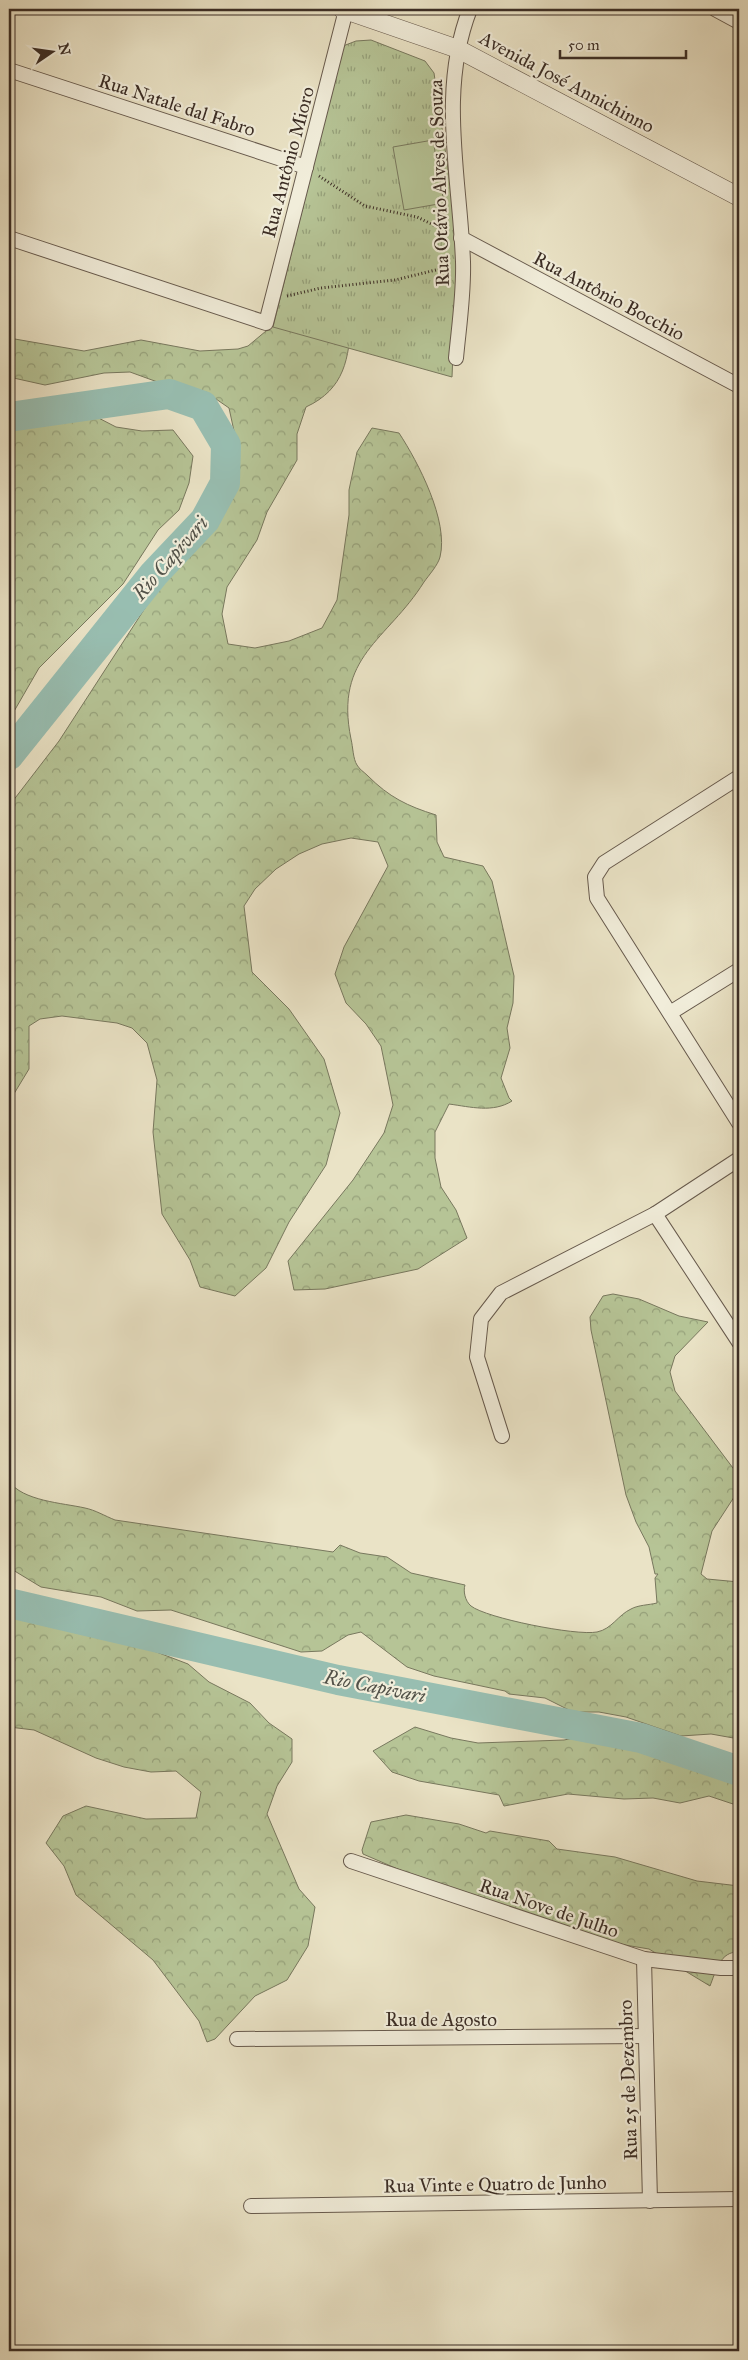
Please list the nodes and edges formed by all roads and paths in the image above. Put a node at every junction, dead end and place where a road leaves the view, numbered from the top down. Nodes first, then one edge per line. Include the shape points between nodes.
1 (470, 9) edge
2 (715, 9) edge
3 (344, 10) edge
4 (739, 22) edge
5 (458, 49) junction
6 (9, 70) edge
7 (306, 167) junction
8 (739, 197) edge
9 (9, 238) edge
10 (461, 238) junction
11 (463, 264) junction
12 (271, 300) junction
13 (456, 358) dead end
14 (739, 386) edge
15 (739, 777) edge
16 (739, 970) edge
17 (670, 1013) junction
18 (739, 1123) edge
19 (739, 1160) edge
20 (656, 1214) junction
21 (739, 1342) edge
22 (502, 1436) dead end
23 (351, 1861) dead end
24 (644, 1959) junction
25 (739, 1968) edge
26 (646, 2036) junction
27 (237, 2039) dead end
28 (739, 2200) edge
29 (650, 2201) junction
30 (251, 2206) dead end

1 - 5 street, Rua Otávio Alves de Souza
2 - 4 street
3 - 5 street, Avenida José Annichinno
3 - 7 street, Rua Antônio Mioro
5 - 8 street, Avenida José Annichinno
5 - 10 street, Rua Otávio Alves de Souza via 452,93
6 - 7 street, Rua Natale dal Fabro
7 - 10 path via 365,206 417,217
7 - 12 street, Rua Antônio Mioro
9 - 12 street, Rua Antônio Mioro via 266,323
10 - 11 street, Rua Otávio Alves de Souza
10 - 14 street, Rua Antônio Bocchio
11 - 12 path via 394,280 321,288
11 - 13 street, Rua Otávio Alves de Souza
15 - 17 street via 604,863 595,877 597,898
16 - 17 street
17 - 18 street
19 - 20 street
20 - 21 street
20 - 22 street via 501,1294 481,1318 477,1357
23 - 24 street, Rua Nove de Julho
24 - 25 street, Rua Nove de Julho
24 - 26 street, Rua 25 de Dezembro
26 - 27 street, Rua de Agosto
26 - 29 street, Rua 25 de Dezembro
28 - 29 street, Rua Vinte e Quatro de Junho
29 - 30 street, Rua Vinte e Quatro de Junho

